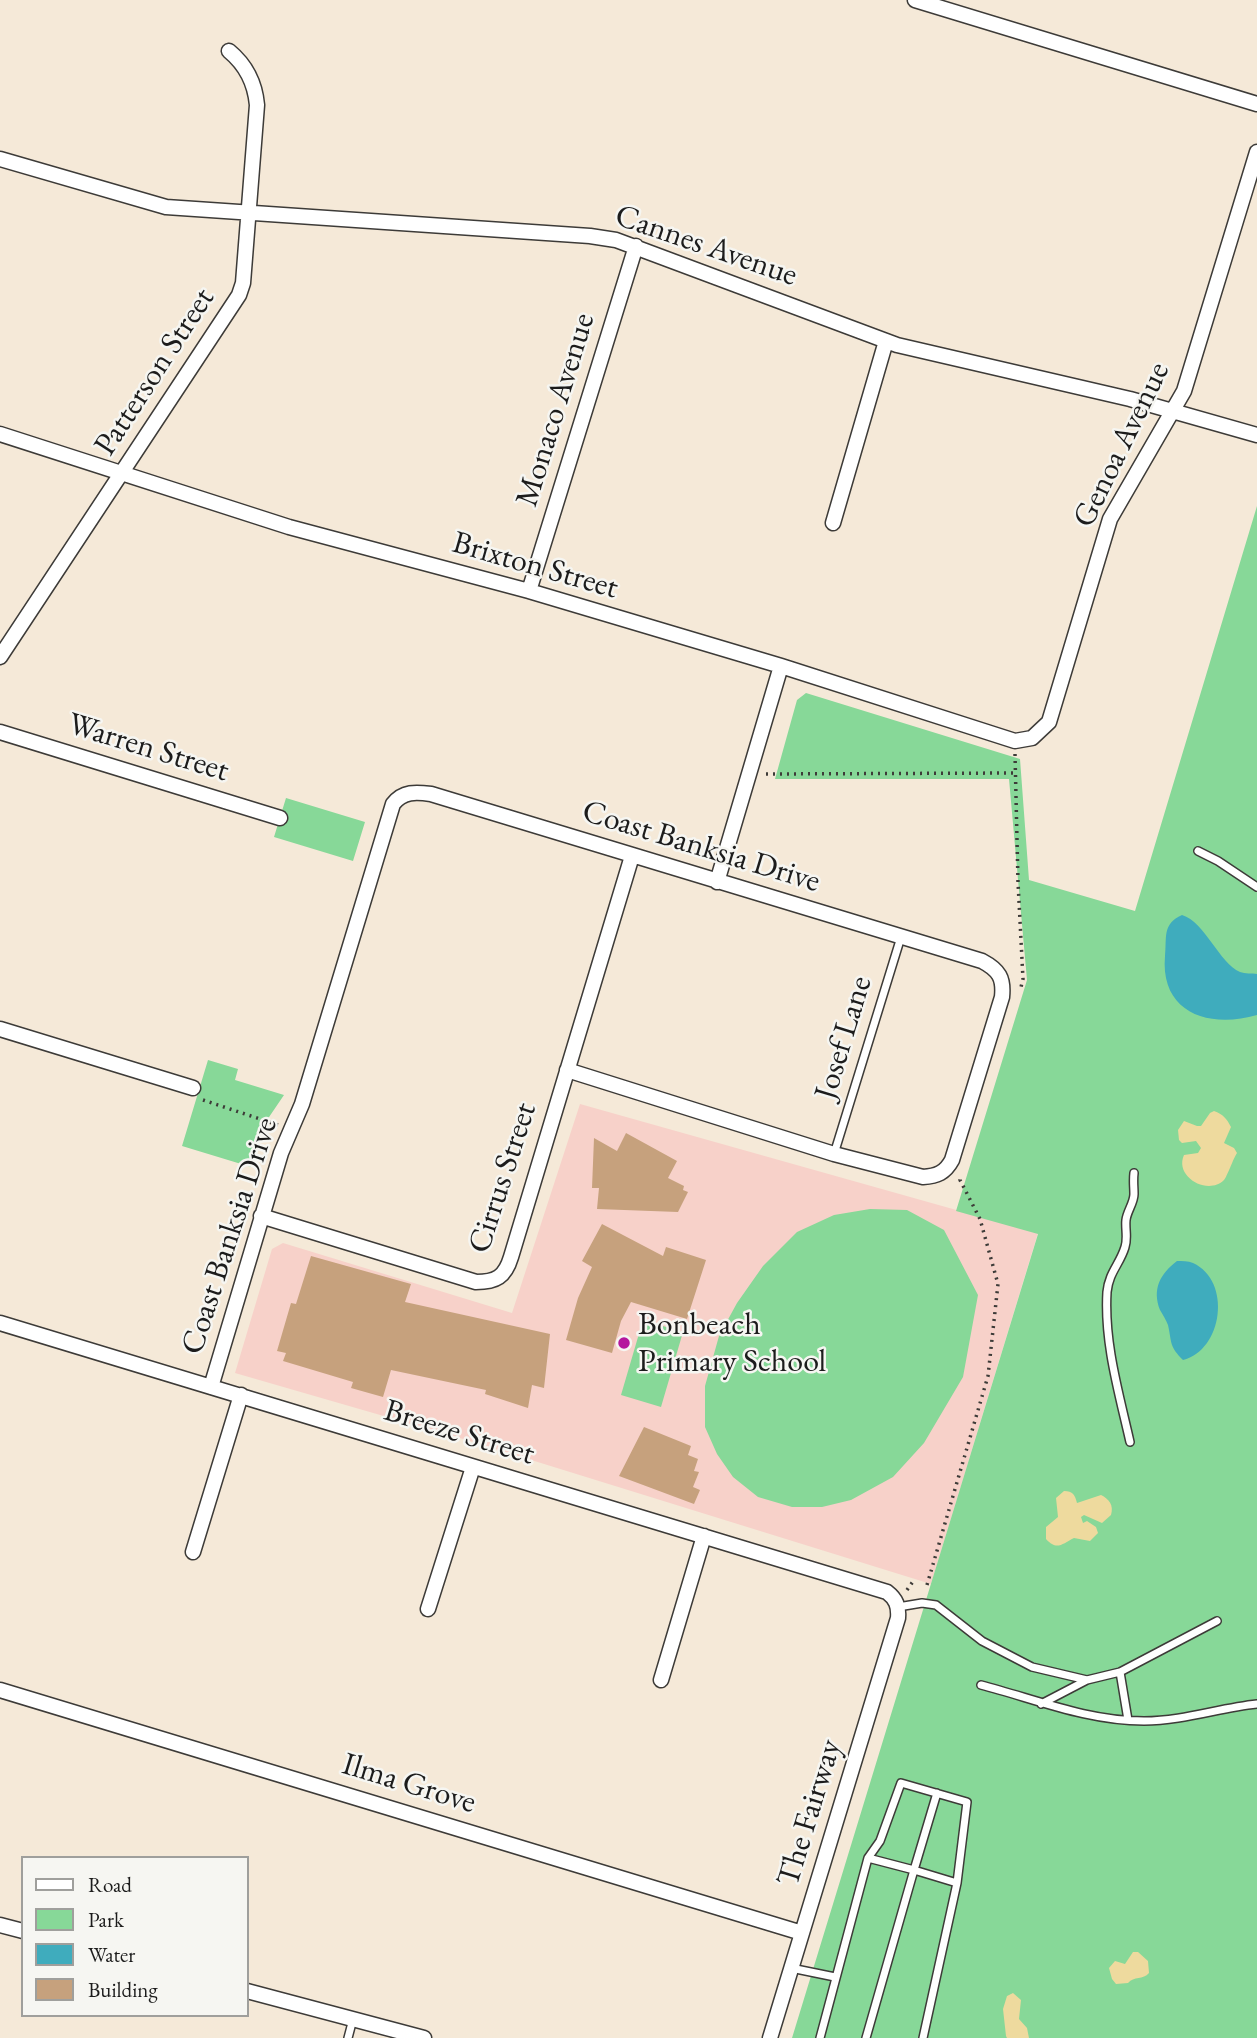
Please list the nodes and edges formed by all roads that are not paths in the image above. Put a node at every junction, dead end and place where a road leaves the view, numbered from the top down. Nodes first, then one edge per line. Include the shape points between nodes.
1 (915, 0) edge
2 (229, 51) dead end
3 (1257, 104) edge
4 (1257, 152) edge
5 (0, 159) edge
6 (249, 211) junction
7 (636, 246) junction
8 (886, 341) junction
9 (1173, 410) junction
10 (0, 434) edge
11 (1257, 435) edge
12 (123, 472) junction
13 (833, 523) dead end
14 (529, 591) junction
15 (0, 657) edge
16 (781, 666) junction
17 (0, 732) edge
18 (1015, 741) joint
19 (280, 818) dead end
20 (1198, 851) dead end
21 (632, 856) junction
22 (717, 882) junction
23 (1257, 887) edge
24 (901, 937) junction
25 (0, 1029) edge
26 (567, 1070) junction
27 (193, 1088) road end
28 (834, 1154) junction
29 (1134, 1173) dead end
30 (261, 1216) junction
31 (0, 1323) edge
32 (211, 1387) junction
33 (241, 1395) junction
34 (1130, 1442) dead end
35 (472, 1466) junction
36 (704, 1536) junction
37 (193, 1552) dead end
38 (898, 1605) junction
39 (428, 1609) dead end
40 (1217, 1621) dead end
41 (1120, 1672) junction
42 (661, 1680) dead end
43 (1087, 1680) junction
44 (981, 1685) dead end
45 (0, 1690) edge
46 (1041, 1704) junction
47 (1257, 1704) edge
48 (1128, 1720) junction
49 (937, 1793) junction
50 (868, 1858) junction
51 (914, 1870) junction
52 (957, 1883) junction
53 (0, 1925) edge
54 (21, 1930) edge
55 (802, 1933) junction
56 (791, 1968) junction
57 (835, 1977) junction
58 (248, 1991) edge
59 (354, 2019) junction
60 (348, 2038) edge
61 (424, 2038) edge
62 (770, 2038) edge
63 (820, 2038) edge
64 (866, 2038) edge
65 (923, 2038) edge

1 - 3 street
2 - 6 street, Patterson Street via 248,73 257,99
4 - 9 street, Genoa Avenue via 1192,368
5 - 6 street, Cannes Avenue via 159,206
6 - 7 street, Cannes Avenue via 590,236
6 - 12 street, Patterson Street via 239,295
7 - 8 street, Cannes Avenue
7 - 14 street, Monaco Avenue
8 - 9 street, Cannes Avenue
8 - 13 street
9 - 11 street, Cannes Avenue
9 - 18 street, Genoa Avenue via 1110,519 1049,722 1032,738
10 - 12 street, Brixton Street
12 - 14 street, Brixton Street via 289,527
12 - 15 street, Patterson Street
14 - 16 street, Brixton Street
16 - 18 street, Brixton Street
16 - 22 street
17 - 19 street, Warren Street
20 - 23 lane
21 - 22 street, Coast Banksia Drive
21 - 26 street, Cirrus Street
21 - 30 street, Coast Banksia Drive via 431,794 409,793 397,800 302,1104
22 - 24 street, Coast Banksia Drive
24 - 28 lane, Josef Lane
24 - 28 street, Coast Banksia Drive via 982,961 1000,973 1002,997 960,1135 948,1168 935,1176 923,1177
25 - 27 street
26 - 28 street, Coast Banksia Drive
26 - 30 street, Cirrus Street via 511,1258 499,1278 476,1282
29 - 34 lane via 1126,1245 1107,1289 1114,1381
30 - 32 street, Coast Banksia Drive
31 - 32 street, Breeze Street
32 - 33 street, Breeze Street
33 - 35 street, Breeze Street
33 - 37 street
35 - 36 street, Breeze Street
35 - 39 street
36 - 38 street, Breeze Street via 887,1592
36 - 42 street
38 - 43 lane via 936,1605 969,1633 1032,1667
38 - 55 street, The Fairway via 897,1621
40 - 41 lane
41 - 43 lane
41 - 48 lane
43 - 46 lane
44 - 46 lane
45 - 55 street, Ilma Grove
46 - 48 lane
47 - 48 lane via 1170,1720
49 - 50 lane via 901,1783 880,1841
49 - 51 lane
49 - 52 lane via 967,1802
50 - 51 lane
50 - 57 lane
51 - 52 lane
51 - 64 lane
52 - 65 lane
53 - 54 street
55 - 56 street, The Fairway
56 - 57 lane
56 - 62 street, The Fairway
57 - 63 lane
58 - 59 street
59 - 60 lane
59 - 61 street

